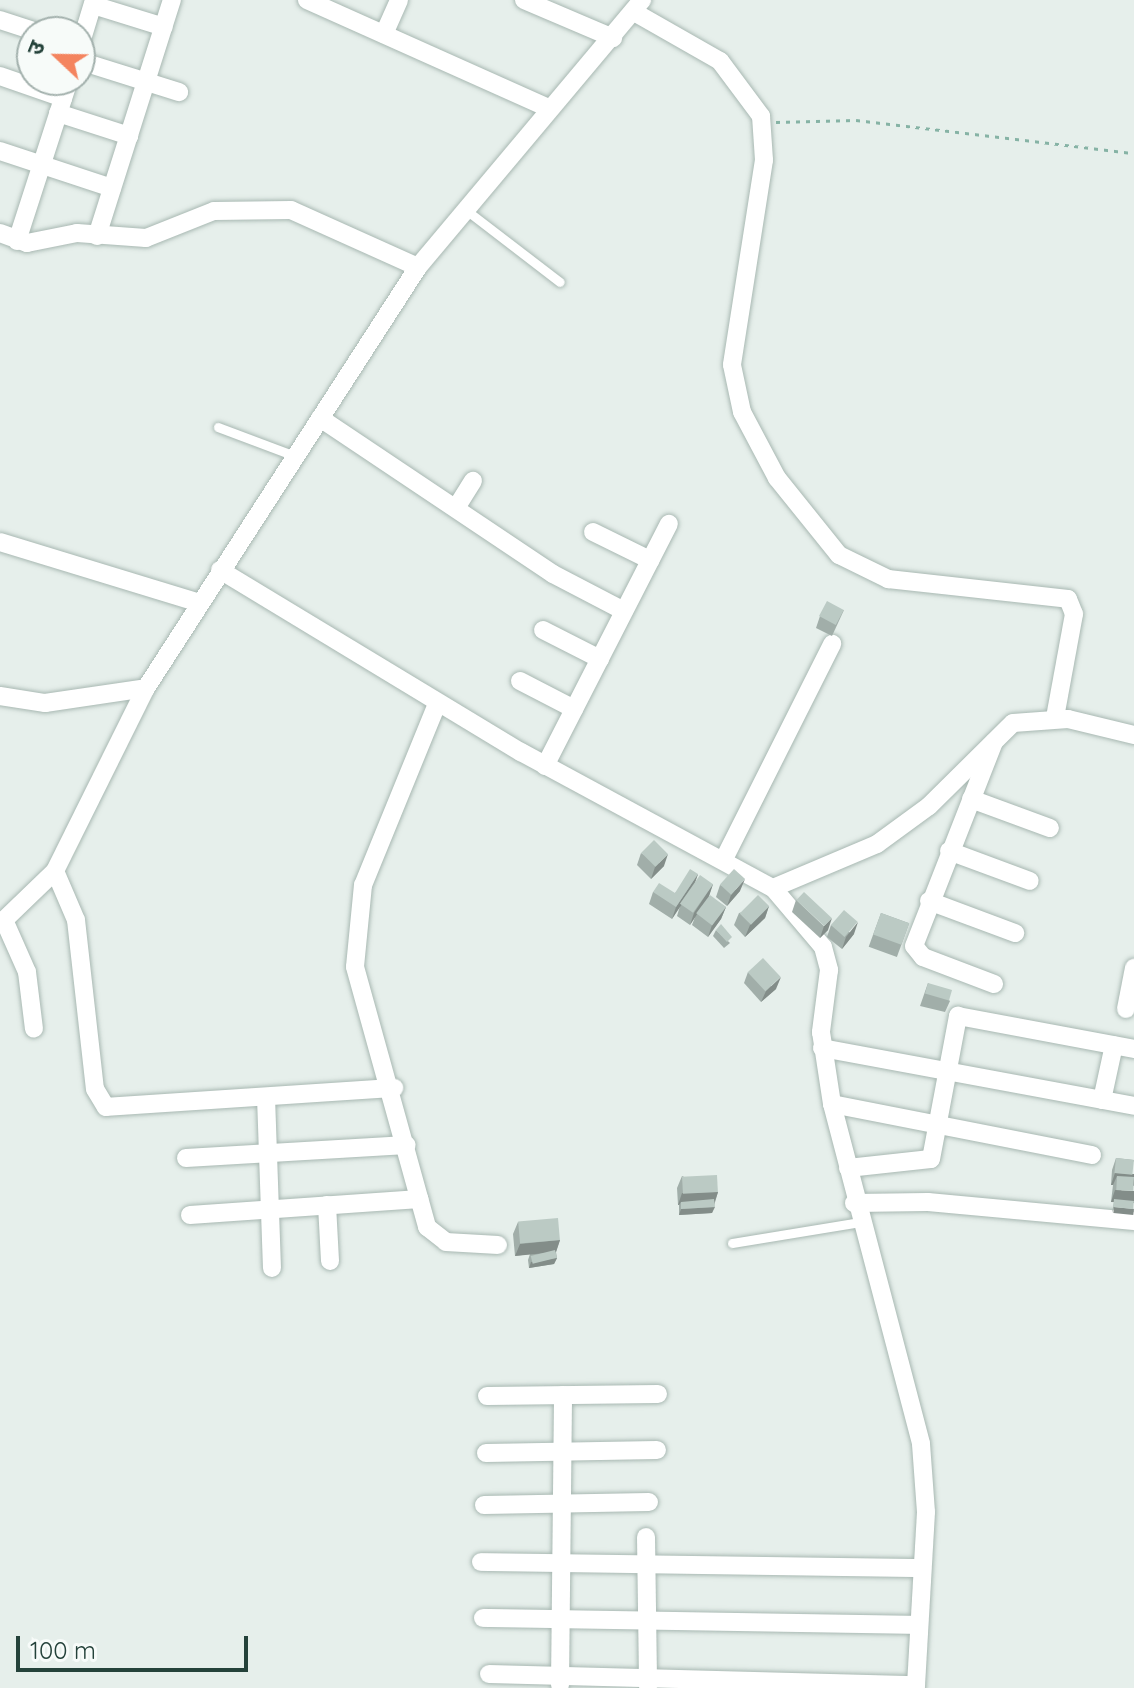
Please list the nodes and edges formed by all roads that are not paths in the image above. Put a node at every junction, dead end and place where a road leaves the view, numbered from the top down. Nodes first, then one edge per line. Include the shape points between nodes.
1 (172, 0) edge
2 (307, 0) edge
3 (399, 0) edge
4 (524, 0) edge
5 (94, 2) edge
6 (333, 5) edge
7 (638, 6) edge
8 (164, 27) junction
9 (384, 34) junction
10 (613, 38) junction
11 (96, 66) edge
12 (0, 76) edge
13 (146, 82) junction
14 (179, 92) dead end
15 (63, 97) edge
16 (549, 108) junction
17 (129, 136) junction
18 (0, 151) edge
19 (42, 165) junction
20 (112, 188) junction
21 (466, 210) junction
22 (97, 236) junction
23 (9, 237) edge
24 (418, 267) junction
25 (560, 282) dead end
26 (320, 418) junction
27 (218, 427) dead end
28 (295, 456) junction
29 (473, 481) dead end
30 (456, 508) junction
31 (669, 524) dead end
32 (593, 532) dead end
33 (0, 542) edge
34 (650, 560) junction
35 (220, 570) junction
36 (199, 603) junction
37 (624, 611) junction
38 (543, 630) dead end
39 (832, 644) dead end
40 (600, 659) junction
41 (520, 681) dead end
42 (146, 688) junction
43 (0, 696) edge
44 (437, 704) junction
45 (574, 709) junction
46 (1055, 718) junction
47 (998, 733) junction
48 (1134, 735) edge
49 (545, 766) junction
50 (971, 799) junction
51 (1050, 828) dead end
52 (949, 851) junction
53 (724, 859) junction
54 (55, 871) junction
55 (1030, 881) dead end
56 (773, 888) junction
57 (929, 901) junction
58 (2, 922) edge
59 (1015, 933) dead end
60 (1133, 977) edge
61 (994, 984) dead end
62 (1126, 1009) dead end
63 (34, 1029) dead end
64 (1114, 1045) junction
65 (822, 1048) junction
66 (1134, 1049) edge
67 (949, 1071) junction
68 (394, 1088) junction
69 (266, 1097) junction
70 (1102, 1100) junction
71 (832, 1104) junction
72 (1134, 1106) edge
73 (941, 1126) junction
74 (407, 1145) junction
75 (268, 1153) junction
76 (1092, 1155) dead end
77 (186, 1158) dead end
78 (848, 1168) junction
79 (419, 1199) junction
80 (327, 1205) junction
81 (270, 1209) junction
82 (857, 1213) junction
83 (190, 1215) dead end
84 (1134, 1221) edge
85 (732, 1243) dead end
86 (498, 1245) dead end
87 (330, 1261) dead end
88 (272, 1268) dead end
89 (658, 1394) dead end
90 (563, 1395) junction
91 (487, 1396) dead end
92 (657, 1450) dead end
93 (563, 1451) junction
94 (486, 1453) dead end
95 (649, 1502) dead end
96 (562, 1504) junction
97 (484, 1505) dead end
98 (646, 1537) dead end
99 (481, 1562) dead end
100 (561, 1563) junction
101 (647, 1564) junction
102 (922, 1568) junction
103 (483, 1618) dead end
104 (561, 1619) junction
105 (647, 1621) junction
106 (914, 1625) junction
107 (489, 1674) dead end
108 (560, 1682) edge
109 (648, 1682) edge
110 (916, 1687) edge

1 - 8 street
2 - 6 street
3 - 9 street
4 - 10 street
5 - 8 street
6 - 9 street
7 - 10 street
7 - 46 street via 720,61 761,116 764,160 732,342 734,384 752,434 788,495 852,564 900,582 1068,599 1074,614
8 - 13 street
9 - 16 street
10 - 16 street
11 - 13 street
12 - 15 street
13 - 14 street
13 - 17 street
15 - 17 street
15 - 19 street
16 - 21 street
17 - 20 street
18 - 19 street
19 - 20 street
19 - 23 street
20 - 22 street
21 - 24 street
21 - 25 lane
22 - 23 street
22 - 24 street via 146,238 227,209 291,210
24 - 26 street
26 - 28 street
26 - 30 street
27 - 28 lane
28 - 35 street
29 - 30 street
30 - 37 street
31 - 34 street
32 - 34 street
33 - 36 street
34 - 37 street
35 - 36 street
35 - 44 street
36 - 42 street
37 - 40 street
38 - 40 street
39 - 53 street
40 - 45 street
41 - 45 street
42 - 43 street via 45,703
42 - 54 street
44 - 49 street
44 - 68 street via 379,837 357,921 355,967
45 - 49 street
46 - 47 street via 1024,719
46 - 48 street
47 - 50 street
47 - 56 street via 929,806 877,844
49 - 53 street
50 - 51 street
50 - 52 street
52 - 55 street
52 - 57 street
53 - 56 street
54 - 58 street
54 - 69 street via 76,920 98,1099 116,1109
56 - 65 street via 828,954
57 - 59 street
57 - 61 street via 917,952
58 - 63 street via 27,972
60 - 62 street
64 - 66 street
64 - 67 street via 958,1016
64 - 70 street
65 - 67 street
65 - 71 street
67 - 70 street
67 - 73 street
68 - 69 street
68 - 74 street
69 - 75 street
70 - 72 street
71 - 73 street
71 - 78 street
73 - 76 street
73 - 78 street via 931,1159
74 - 75 street
74 - 79 street
75 - 77 street
75 - 81 street
78 - 82 street
79 - 80 street
79 - 86 street via 435,1236
80 - 81 street
80 - 87 street
81 - 83 street
81 - 88 street
82 - 84 street via 928,1202
82 - 85 lane
82 - 102 street via 921,1444
89 - 90 street
90 - 91 street
90 - 93 street
92 - 93 street
93 - 94 street
93 - 96 street
95 - 96 street
96 - 97 street
96 - 100 street
98 - 101 street
99 - 100 street
100 - 101 street
100 - 104 street
101 - 102 street
101 - 105 street
102 - 106 street
103 - 104 street
104 - 105 street
104 - 108 street
105 - 106 street
105 - 109 street
106 - 110 street
107 - 108 street
108 - 109 street
109 - 110 street

